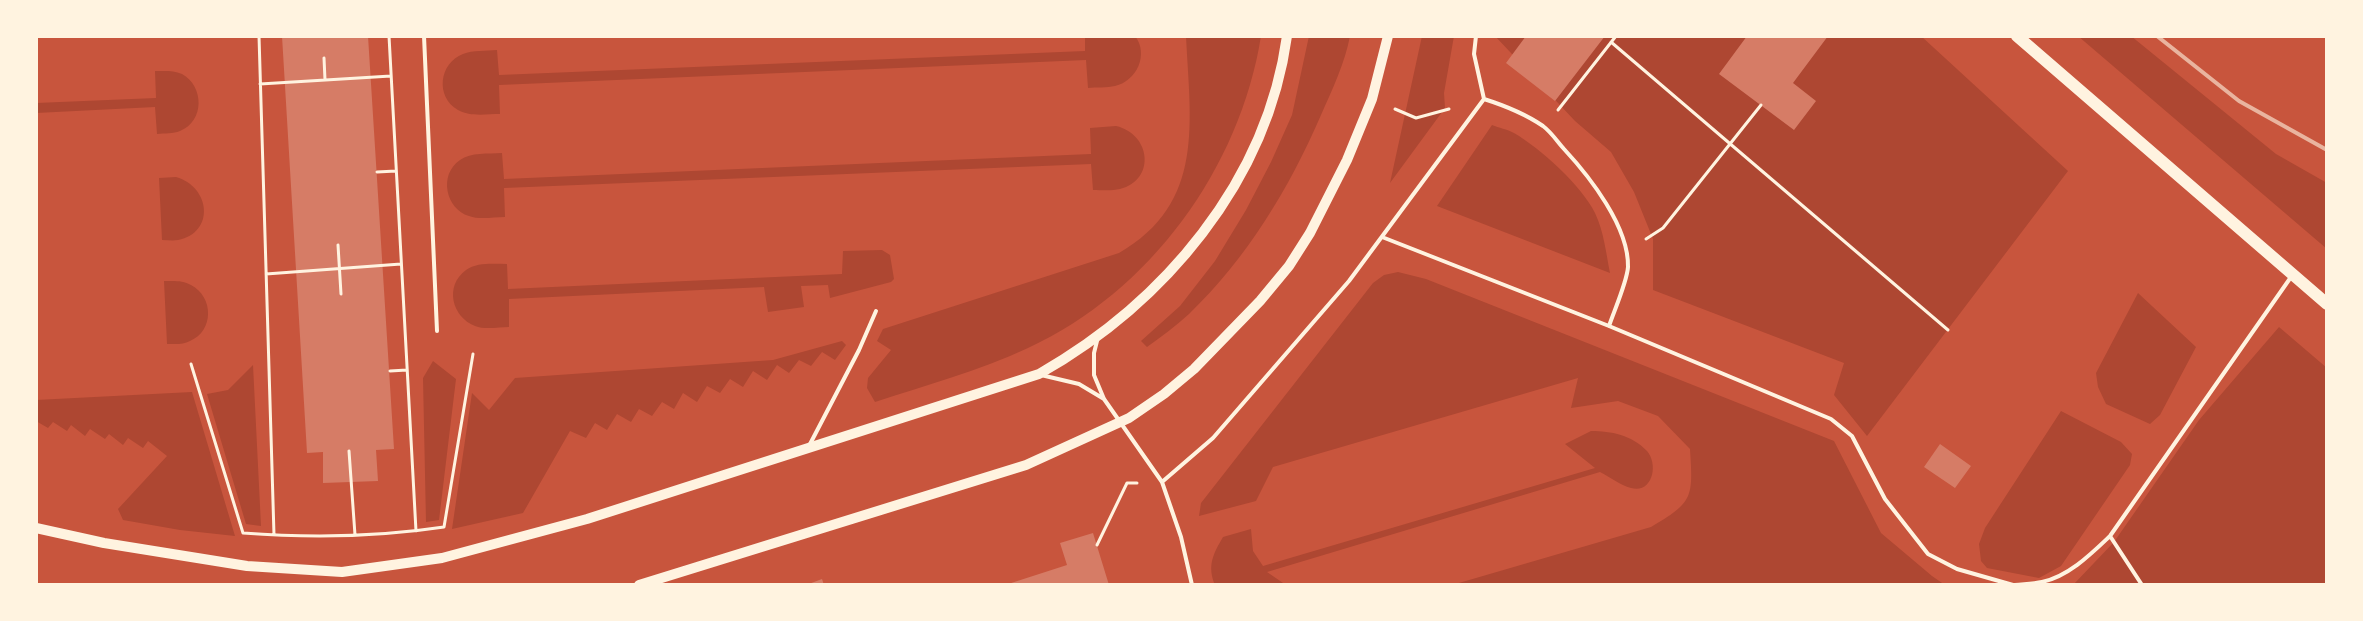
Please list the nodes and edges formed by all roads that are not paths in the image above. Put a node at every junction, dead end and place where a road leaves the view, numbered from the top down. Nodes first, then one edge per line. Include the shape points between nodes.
1 (424, 36) edge
2 (1287, 36) edge
3 (1388, 36) edge
4 (1476, 36) edge
5 (2017, 36) edge
6 (1484, 99) junction
7 (1382, 237) junction
8 (2292, 275) junction
9 (2327, 304) edge
10 (876, 311) dead end
11 (1609, 326) junction
12 (437, 331) dead end
13 (1098, 336) junction
14 (1039, 374) junction
15 (1104, 399) junction
16 (808, 448) junction
17 (1162, 482) junction
18 (36, 528) edge
19 (2110, 536) junction
20 (639, 585) edge
21 (1192, 585) edge
22 (2014, 585) edge
23 (2142, 585) edge

1 - 12 lane
2 - 13 main road via 1255,149 1239,180 1192,246 1169,272 1148,295
3 - 20 main road via 1372,99 1347,160 1310,234 1260,301 1194,369 1164,394 1129,418 1026,465
4 - 6 lane via 1474,54
5 - 8 main road
6 - 7 lane
6 - 11 lane via 1513,108 1544,127 1600,192 1626,252 1628,268
7 - 11 lane
7 - 17 lane via 1349,281 1213,438
8 - 9 main road
8 - 19 lane
10 - 16 lane
11 - 22 lane via 1831,418 1852,436 1885,499 1928,554 1957,569
13 - 14 main road
13 - 15 lane via 1094,375
14 - 15 lane via 1079,384
14 - 16 main road
15 - 17 lane
16 - 18 main road via 587,519 442,558 342,572 246,566 104,543
17 - 21 lane via 1181,537
19 - 22 lane via 2068,571 2043,582
19 - 23 lane

